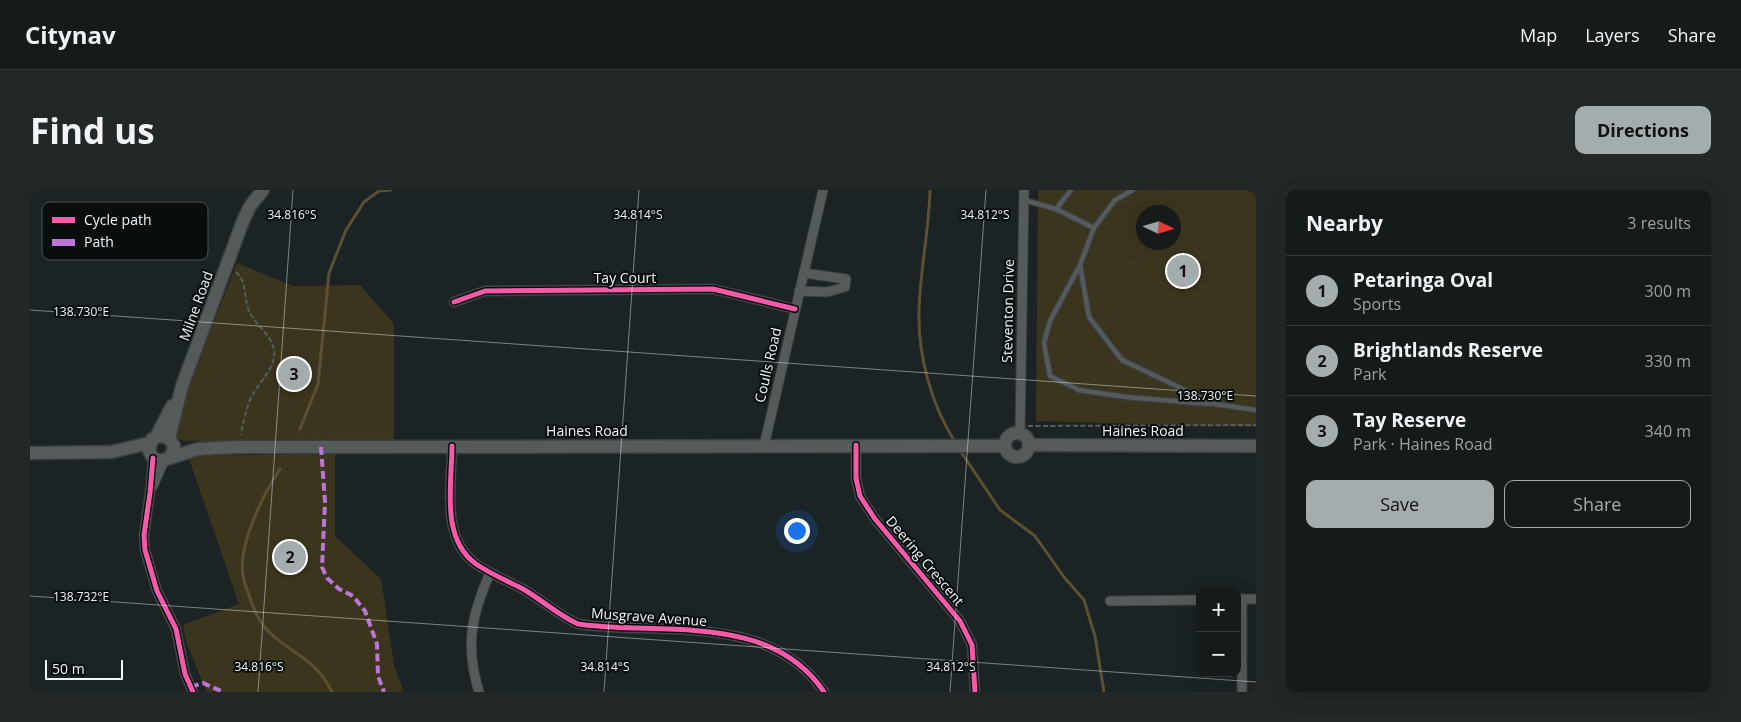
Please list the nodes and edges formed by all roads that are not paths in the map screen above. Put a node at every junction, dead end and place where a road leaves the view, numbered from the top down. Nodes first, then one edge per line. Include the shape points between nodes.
1 (263, 190) edge
2 (823, 190) edge
3 (1071, 190) edge
4 (1133, 190) edge
5 (1024, 195) edge
6 (1056, 209) junction
7 (1094, 228) junction
8 (1080, 265) junction
9 (804, 273) junction
10 (800, 291) junction
11 (454, 302) dead end
12 (796, 309) junction
13 (1214, 404) junction
14 (1256, 410) edge
15 (1020, 429) junction
16 (856, 445) junction
17 (1029, 445) junction
18 (452, 446) junction
19 (764, 446) junction
20 (1005, 446) junction
21 (1256, 446) edge
22 (160, 449) junction
23 (30, 453) edge
24 (490, 573) junction
25 (1241, 599) edge
26 (1256, 599) edge
27 (1110, 600) dead end
28 (1196, 600) edge
29 (1241, 632) edge
30 (193, 692) edge
31 (479, 692) edge
32 (824, 692) edge
33 (975, 692) edge
34 (1242, 692) edge

1 - 22 main road, Milne Road via 250,206 226,265
2 - 9 street, Coulls Road
3 - 6 lane
4 - 7 lane via 1115,200
5 - 6 lane
5 - 15 street, Steventon Drive
6 - 7 lane
7 - 8 lane
8 - 13 lane via 1090,317 1122,360
8 - 13 lane via 1050,321 1044,343 1050,376 1079,390 1126,398
9 - 10 street, Coulls Road
9 - 10 street via 846,279 845,287 827,292
10 - 12 street, Coulls Road
11 - 12 street, Tay Court via 485,291 713,289
12 - 19 street, Coulls Road
13 - 14 lane
15 - 17 main road
15 - 20 main road via 1009,436
16 - 19 main road, Haines Road
16 - 20 main road, Haines Road
16 - 33 street, Deering Crescent via 856,478 860,496 875,519 960,621 972,645
17 - 20 main road via 1026,453 1015,457
17 - 21 main road, Haines Road
18 - 19 main road, Haines Road
18 - 22 main road, Haines Road
18 - 24 street, Musgrave Avenue via 453,529 467,556
22 - 23 main road
22 - 30 street via 150,493 145,550 157,591 176,628 183,668
24 - 31 street via 476,605 471,637 473,674
24 - 32 street, Musgrave Avenue via 538,597 578,624 717,633 764,644 795,663
25 - 26 street
27 - 28 street
29 - 34 street

